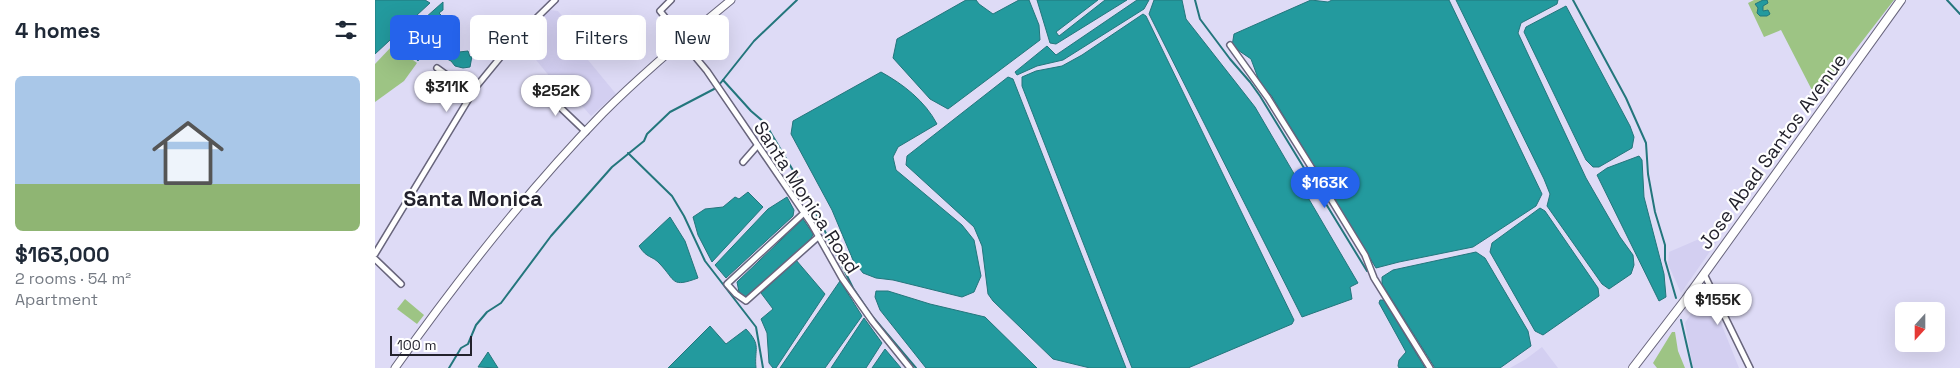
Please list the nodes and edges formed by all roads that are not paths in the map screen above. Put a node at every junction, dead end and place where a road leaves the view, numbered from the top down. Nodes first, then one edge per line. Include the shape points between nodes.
1 (555, 0) edge
2 (671, 0) edge
3 (731, 0) edge
4 (1901, 0) edge
5 (664, 15) edge
6 (713, 15) edge
7 (1230, 45) dead end
8 (661, 60) edge
9 (698, 60) edge
10 (437, 68) dead end
11 (541, 89) dead end
12 (472, 93) junction
13 (586, 132) junction
14 (757, 146) junction
15 (743, 162) dead end
16 (804, 213) junction
17 (818, 237) junction
18 (375, 254) edge
19 (375, 259) edge
20 (1704, 274) junction
21 (401, 284) dead end
22 (395, 368) edge
23 (910, 368) edge
24 (1430, 368) edge
25 (1633, 368) edge
26 (1750, 368) edge

1 - 12 street via 517,36
2 - 5 street, Santa Monica Road via 661,11
3 - 6 main road
4 - 20 highway, Jose Abad Santos Avenue
7 - 24 street via 1318,178 1365,255 1374,278
8 - 13 main road
9 - 14 street, Santa Monica Road
10 - 12 street
11 - 13 street
12 - 18 street
13 - 22 main road via 512,212 450,290
14 - 15 street
14 - 16 street, Santa Monica Road
16 - 17 street, Santa Monica Road
16 - 17 street via 727,284 745,301
17 - 23 street, Santa Monica Road via 842,278
19 - 21 street
20 - 25 highway, Jose Abad Santos Avenue
20 - 26 street

